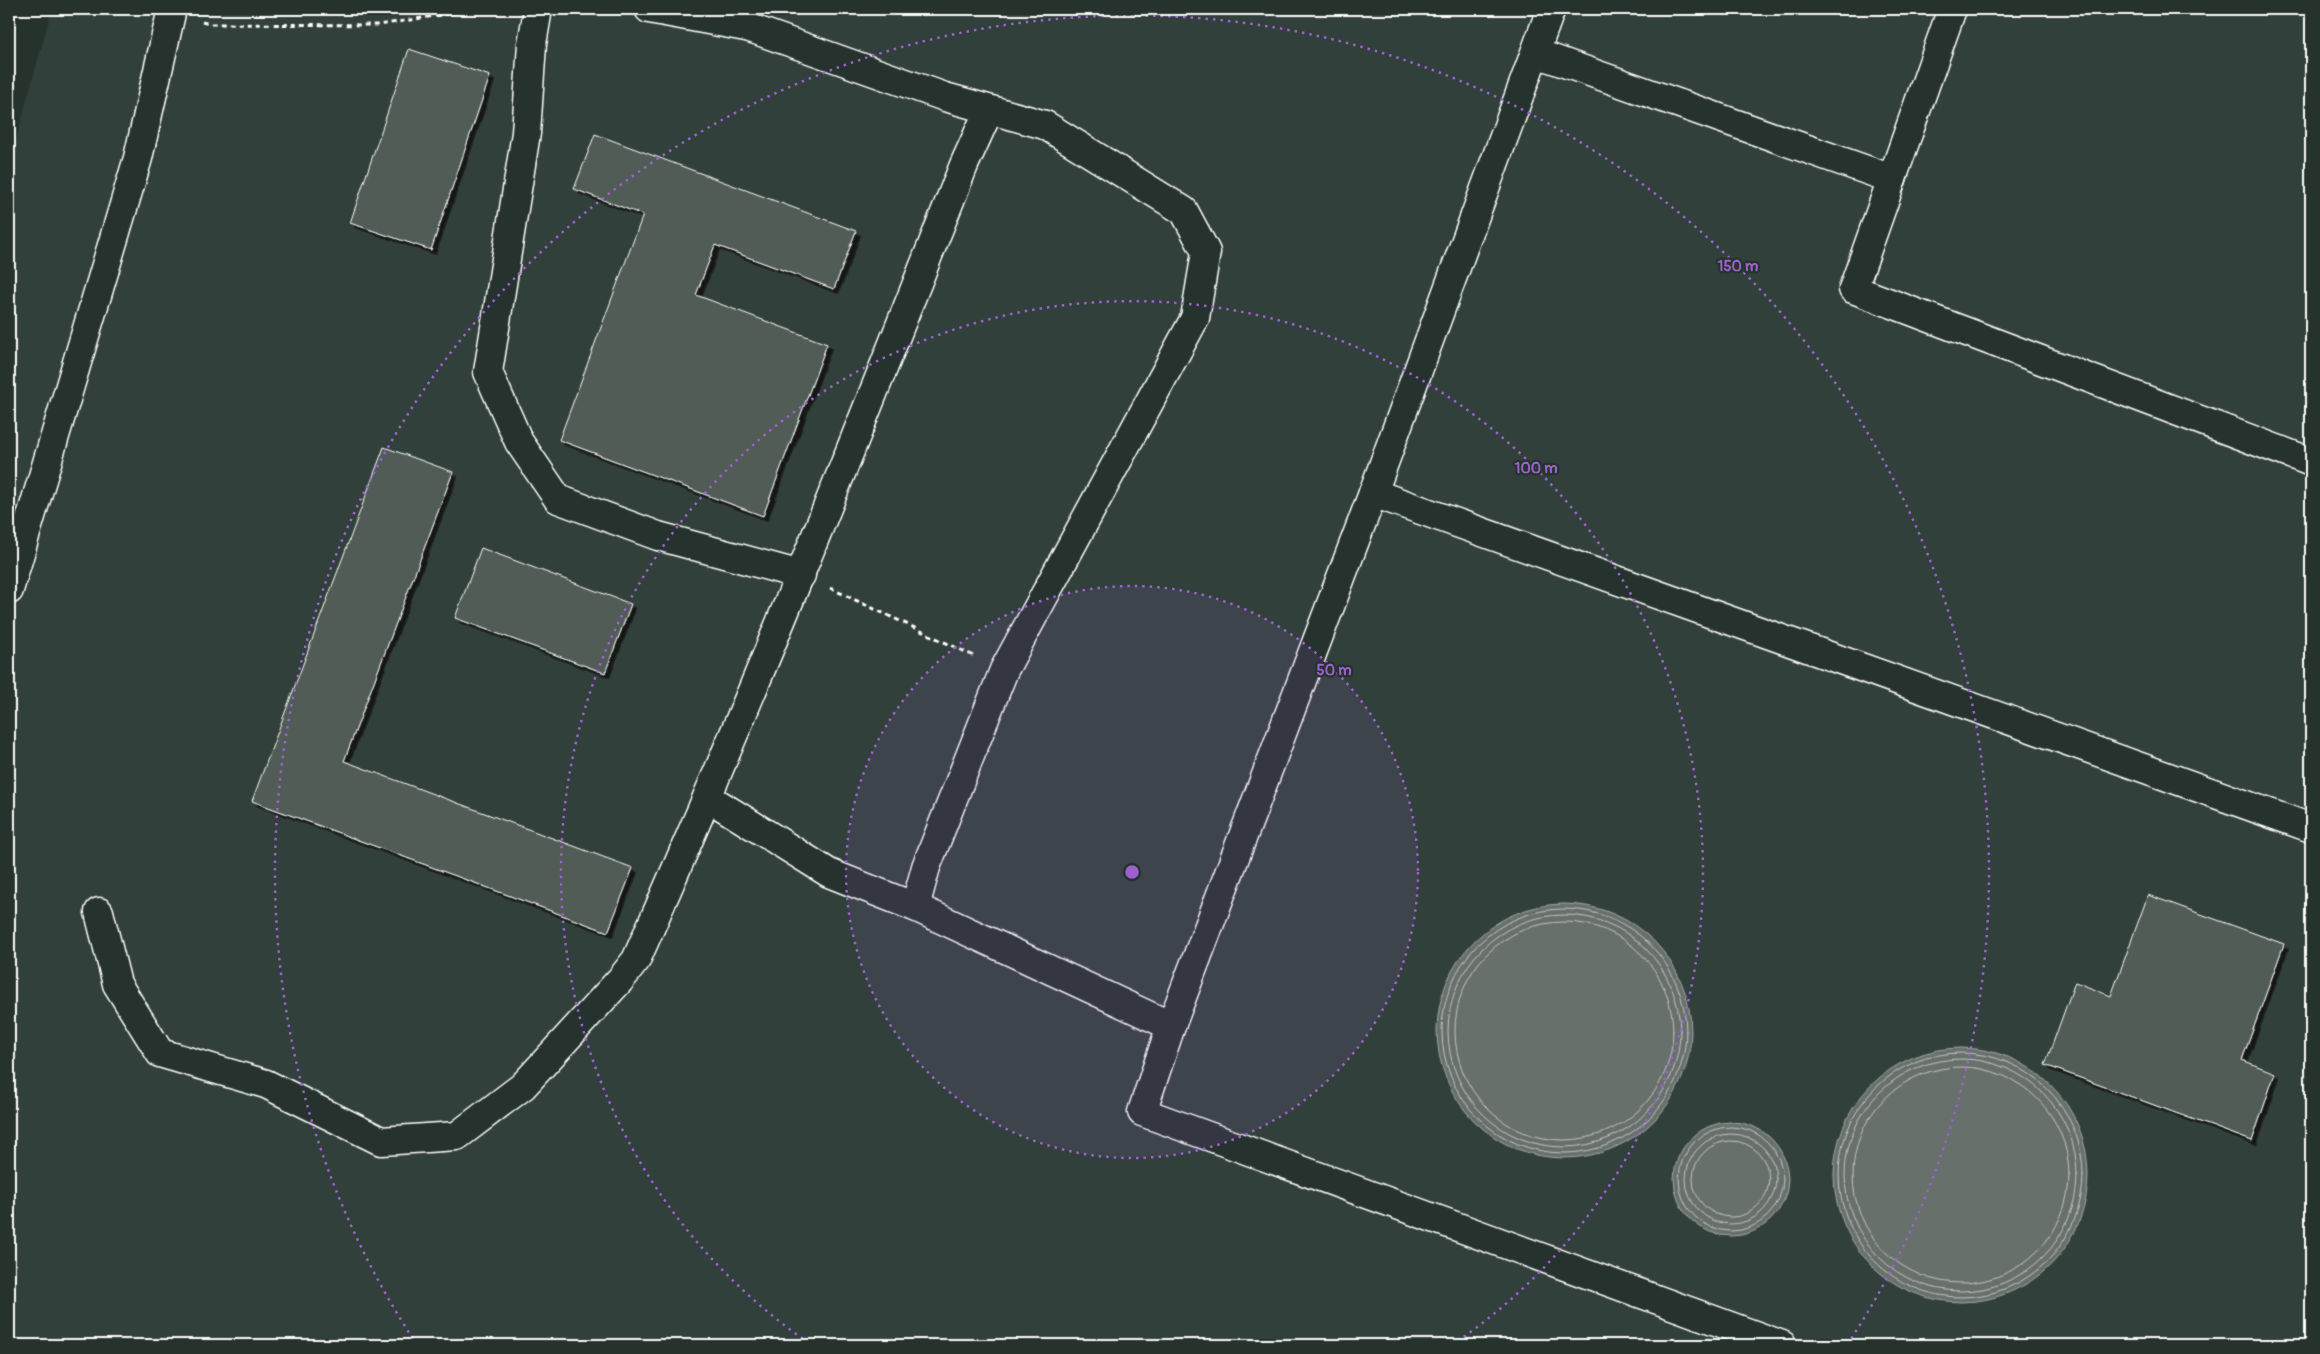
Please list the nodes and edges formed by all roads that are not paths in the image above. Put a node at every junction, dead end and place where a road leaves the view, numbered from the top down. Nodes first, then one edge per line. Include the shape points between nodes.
1 (538, 9) edge
2 (649, 9) edge
3 (725, 9) edge
4 (1551, 9) edge
5 (1952, 9) edge
6 (171, 11) edge
7 (750, 28) junction
8 (1536, 53) junction
9 (989, 110) junction
10 (1892, 179) junction
11 (2311, 462) edge
12 (1373, 493) junction
13 (801, 575) junction
14 (9, 590) edge
15 (708, 798) junction
16 (2311, 828) edge
17 (916, 907) junction
18 (99, 912) dead end
19 (1171, 1026) junction
20 (1782, 1345) edge

1 - 13 lane via 532,44 526,133 488,372 519,442 558,499 658,536
2 - 7 lane
3 - 7 lane
4 - 8 lane
5 - 10 lane
6 - 14 lane via 138,158
7 - 9 lane
8 - 10 lane
8 - 12 lane
9 - 13 lane via 964,165
9 - 17 lane via 1046,125 1184,211 1206,252 1196,318 1004,670 926,867
10 - 11 lane via 1853,289
12 - 16 lane
12 - 19 lane
13 - 15 lane
15 - 17 lane via 829,874
15 - 18 lane via 636,960 523,1086 457,1136 381,1141 266,1084 160,1053 117,984
17 - 19 lane
19 - 20 lane via 1142,1112

